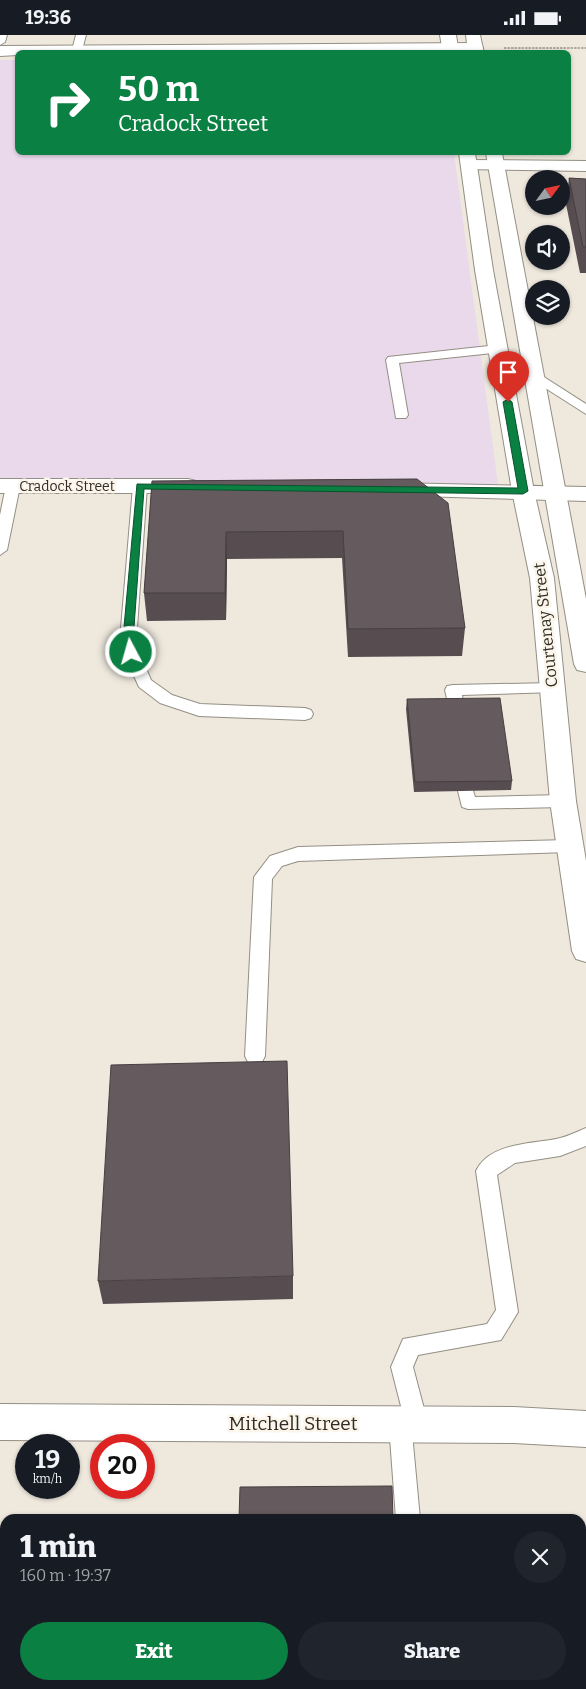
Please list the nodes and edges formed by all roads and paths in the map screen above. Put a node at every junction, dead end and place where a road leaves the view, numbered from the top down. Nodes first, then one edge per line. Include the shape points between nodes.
1 (2, 35) edge
2 (81, 35) edge
3 (0, 42) edge
4 (450, 45) edge
5 (475, 45) edge
6 (586, 48) edge
7 (77, 50) edge
8 (139, 50) edge
9 (0, 51) edge
10 (15, 51) edge
11 (468, 159) edge
12 (495, 159) edge
13 (586, 166) edge
14 (498, 349) junction
15 (533, 374) junction
16 (586, 411) edge
17 (400, 415) dead end
18 (7, 486) edge
19 (140, 486) junction
20 (211, 486) edge
21 (370, 489) edge
22 (523, 491) junction
23 (555, 493) junction
24 (586, 493) edge
25 (0, 550) edge
26 (586, 660) edge
27 (551, 688) junction
28 (456, 708) edge
29 (305, 715) dead end
30 (466, 791) edge
31 (563, 801) junction
32 (570, 846) junction
33 (586, 951) edge
34 (255, 1056) dead end
35 (586, 1137) edge
36 (0, 1422) edge
37 (408, 1424) junction
38 (586, 1429) edge
39 (408, 1514) edge

1 - 3 lane
2 - 7 lane
4 - 5 main road
4 - 8 main road
5 - 6 path
9 - 10 main road
11 - 12 main road
11 - 14 main road, Courtenay Street
12 - 13 main road
12 - 15 main road, Courtenay Street
14 - 17 lane via 392,360
14 - 22 main road, Courtenay Street
15 - 16 lane
15 - 23 main road, Courtenay Street
18 - 19 main road, Cradock Street
18 - 25 lane
19 - 20 main road, Cradock Street
19 - 29 lane via 129,627 131,652 145,683 166,699 199,710
21 - 22 main road
22 - 23 main road
22 - 27 main road, Courtenay Street via 542,578
23 - 24 main road
23 - 26 main road, Courtenay Street
27 - 28 lane via 454,690
27 - 31 main road, Courtenay Street
30 - 31 lane via 468,803
31 - 32 main road, Courtenay Street
32 - 33 main road, Courtenay Street
32 - 34 lane via 298,854 276,861 263,877
35 - 37 lane via 557,1148 534,1149 501,1158 486,1171 507,1312 494,1333 410,1346 402,1367
36 - 37 main road, Mitchell Street
37 - 38 main road, Mitchell Street
37 - 39 lane

